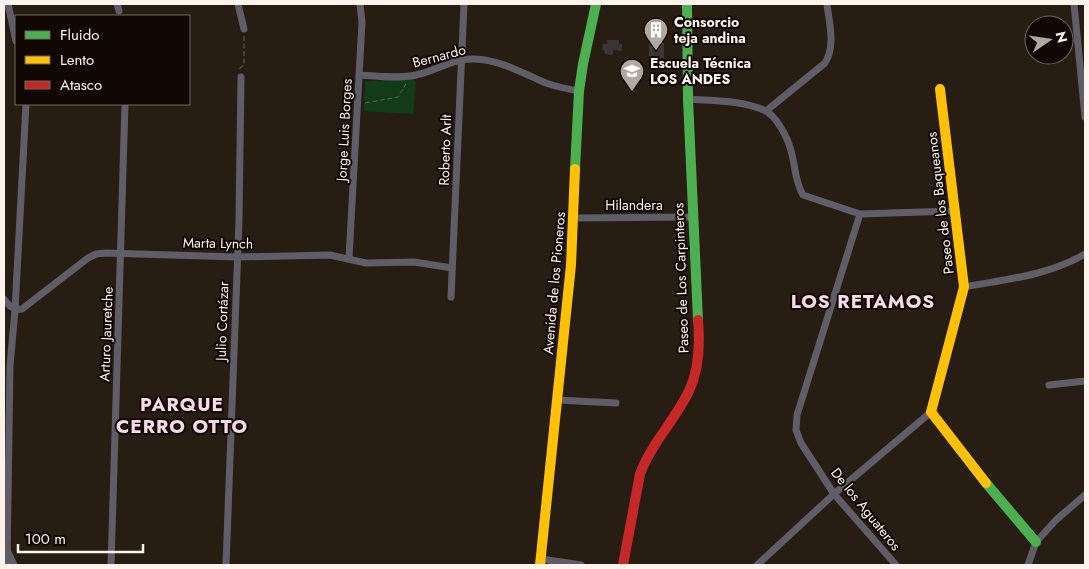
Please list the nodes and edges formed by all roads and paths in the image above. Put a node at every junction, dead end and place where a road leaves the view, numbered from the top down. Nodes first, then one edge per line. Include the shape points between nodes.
1 (8, 4) edge
2 (238, 4) edge
3 (360, 4) edge
4 (464, 4) edge
5 (596, 4) edge
6 (687, 4) edge
7 (827, 4) edge
8 (1074, 4) edge
9 (244, 29) joint
10 (15, 36) edge
11 (461, 60) junction
12 (359, 75) junction
13 (410, 76) junction
14 (241, 77) joint
15 (940, 89) dead end
16 (579, 91) junction
17 (688, 99) junction
18 (358, 104) junction
19 (26, 105) edge
20 (125, 105) edge
21 (766, 110) junction
22 (1085, 116) edge
23 (954, 211) junction
24 (860, 214) junction
25 (693, 217) junction
26 (574, 218) junction
27 (121, 252) junction
28 (1085, 254) edge
29 (237, 257) junction
30 (350, 258) junction
31 (452, 268) junction
32 (964, 287) junction
33 (451, 297) dead end
34 (4, 299) edge
35 (15, 310) junction
36 (1085, 381) edge
37 (1049, 386) dead end
38 (557, 400) junction
39 (616, 403) dead end
40 (931, 412) junction
41 (834, 494) junction
42 (1085, 495) edge
43 (1036, 542) junction
44 (6, 548) junction
45 (541, 562) edge
46 (7, 565) edge
47 (14, 565) edge
48 (111, 565) edge
49 (226, 565) edge
50 (581, 565) edge
51 (623, 565) edge
52 (757, 565) edge
53 (896, 565) edge
54 (1028, 565) edge

1 - 10 street
2 - 9 street
3 - 12 street, Jorge Luis Borges
4 - 11 street, Roberto Arlt
5 - 16 street, Avenida de los Pioneros
6 - 17 street, Paseo de Los Carpinteros
7 - 21 street via 830,56
8 - 22 street
9 - 14 path
11 - 13 street, Bernardo
11 - 16 street, Bernardo via 498,62 547,84
11 - 31 street, Roberto Arlt
12 - 13 street, Bernardo
12 - 18 street, Jorge Luis Borges
13 - 18 path via 398,96
14 - 29 street, Julio Cortázar
15 - 23 street, Paseo de los Baqueanos
16 - 26 street, Avenida de los Pioneros
17 - 21 street via 733,102
17 - 25 street, Paseo de Los Carpinteros
18 - 30 street, Jorge Luis Borges
19 - 35 street
20 - 27 street, Arturo Jauretche
21 - 24 street via 787,136 796,184 803,195
23 - 24 street
23 - 32 street, Paseo de los Baqueanos
24 - 41 street, De los Aguateros via 797,415 796,430 801,442
25 - 26 street, Hilandera
25 - 51 street, Paseo de Los Carpinteros via 698,357 689,391 645,461 636,490
26 - 38 street, Avenida de los Pioneros
27 - 29 street, Marta Lynch
27 - 35 street, Marta Lynch via 96,254 88,258 22,310
27 - 48 street, Arturo Jauretche
28 - 32 street via 1044,273
29 - 30 street, Marta Lynch via 330,255
29 - 49 street, Julio Cortázar
30 - 31 street, Marta Lynch via 366,263 414,262
31 - 33 street, Roberto Arlt
32 - 40 street, Paseo de los Baqueanos
34 - 35 street
35 - 44 street via 10,366
36 - 37 street
38 - 39 street
38 - 45 street, Avenida de los Pioneros
40 - 41 street
40 - 43 street
41 - 52 street
41 - 53 street, De los Aguateros
42 - 43 street
43 - 54 street
44 - 46 street
44 - 47 street
45 - 50 street

